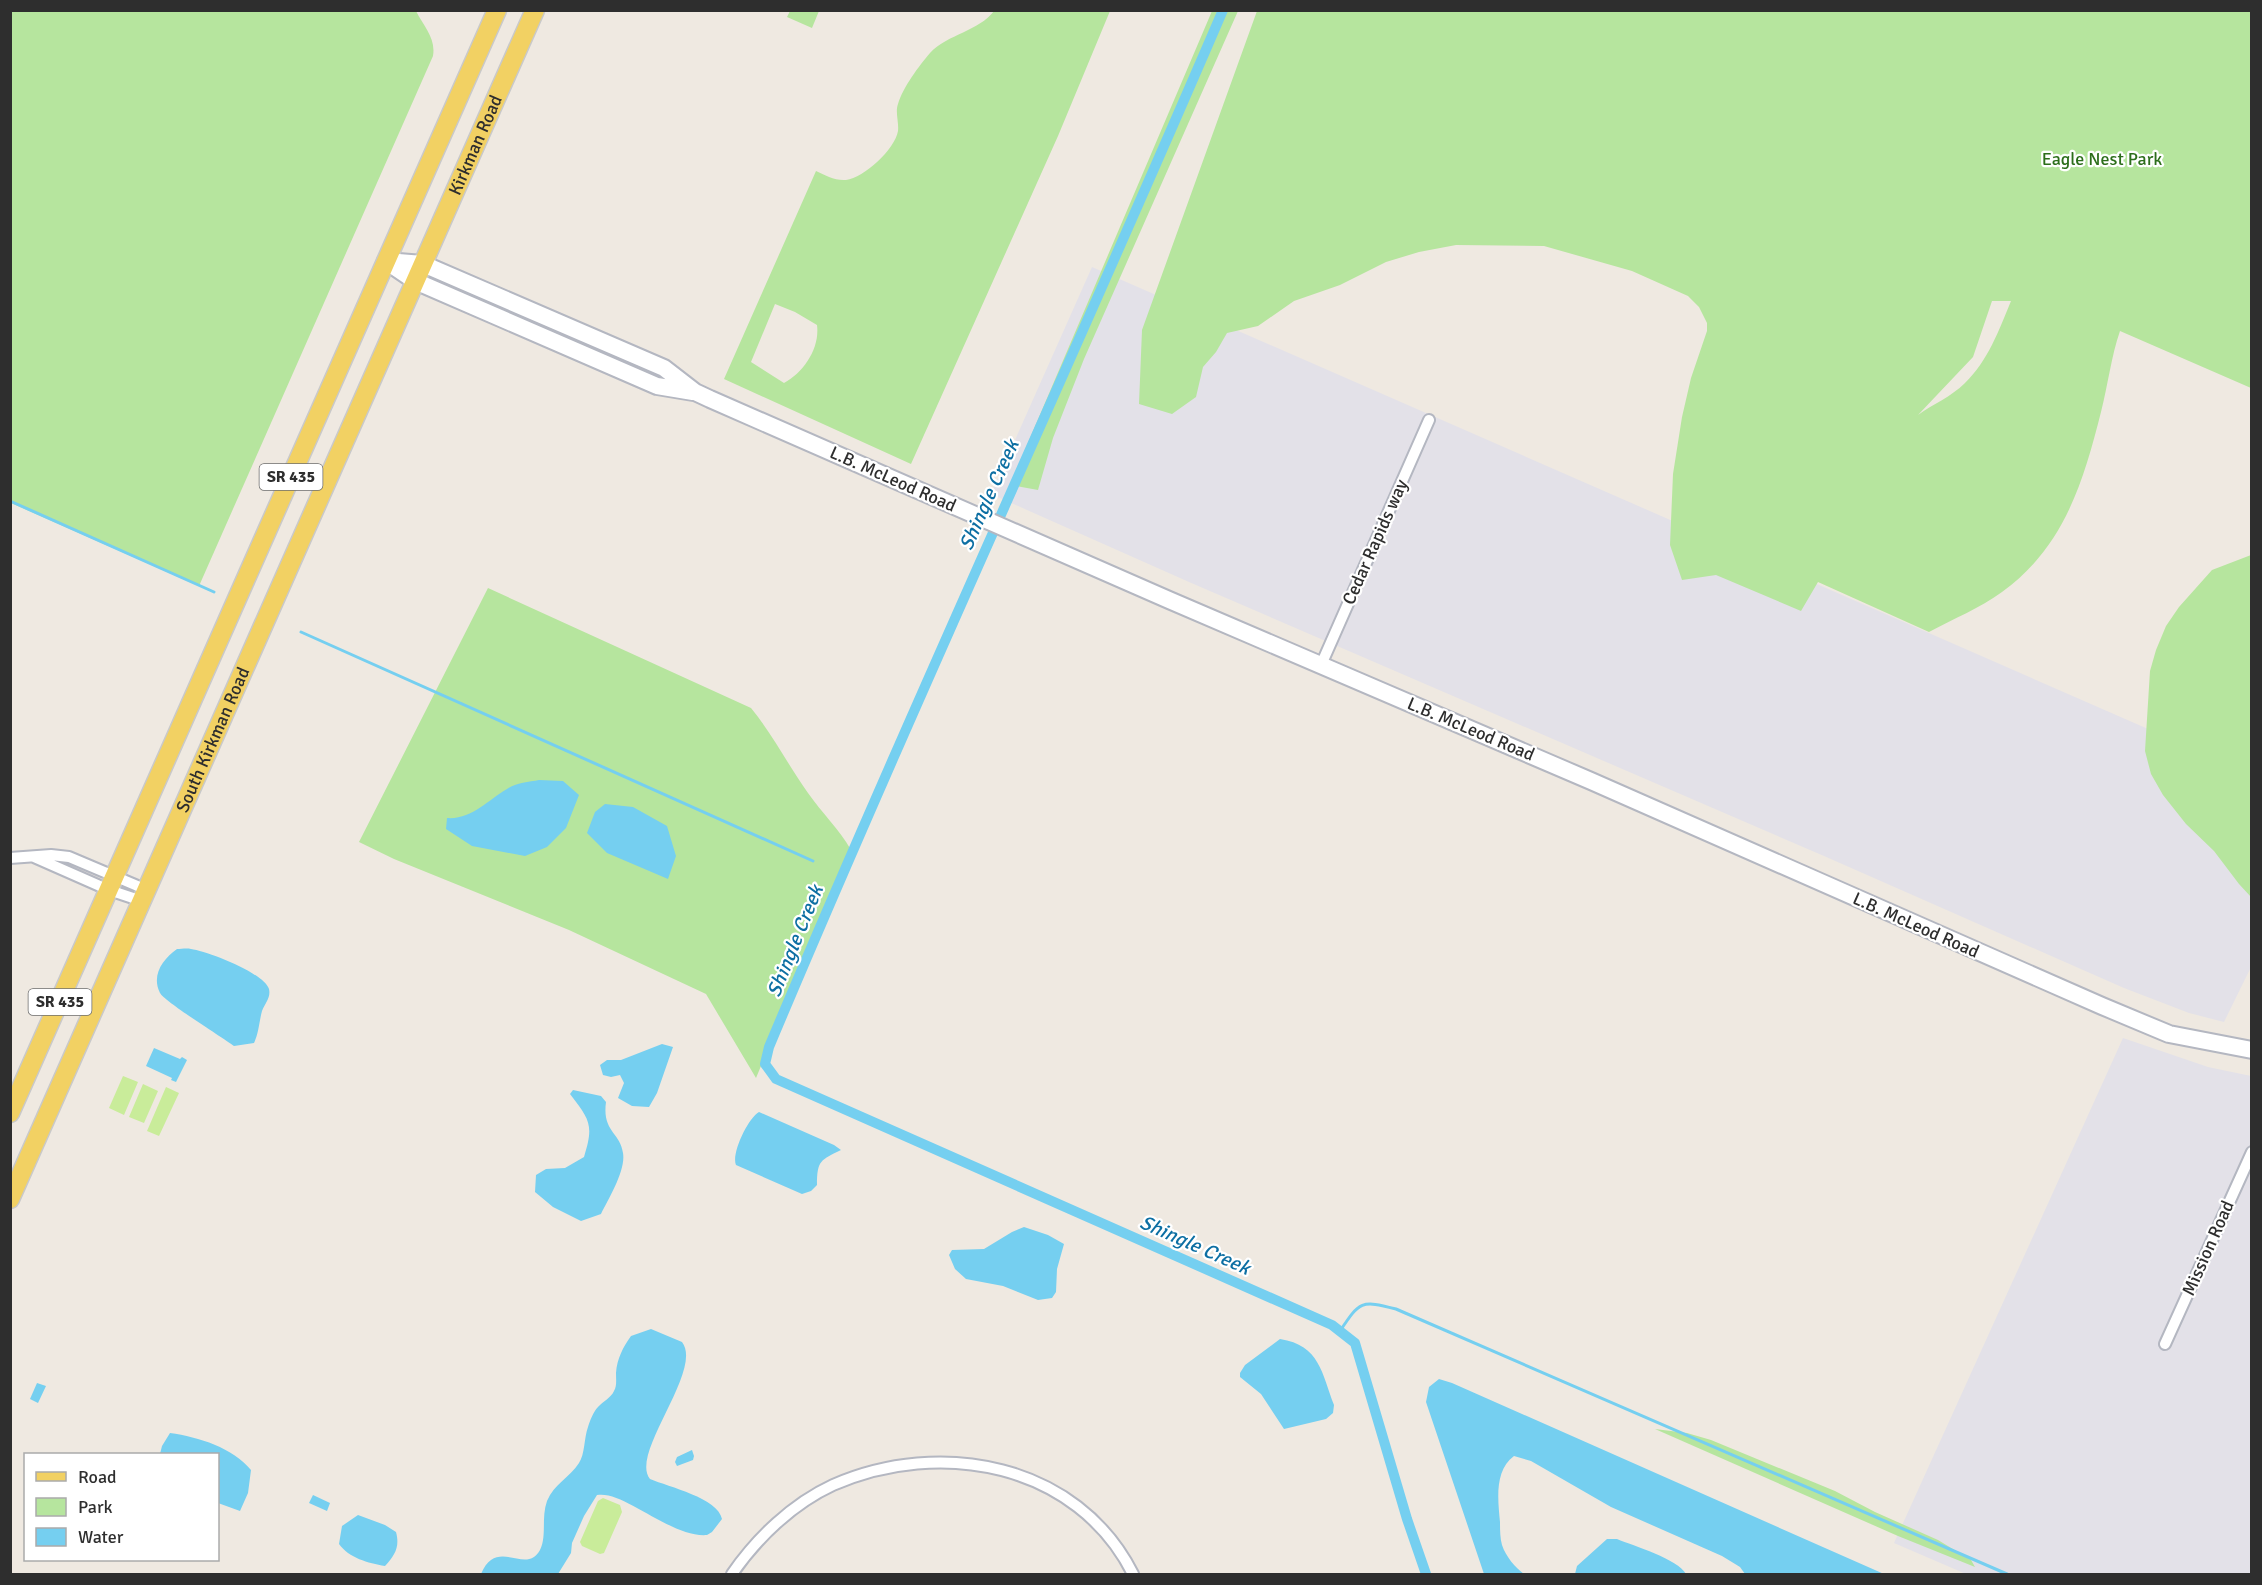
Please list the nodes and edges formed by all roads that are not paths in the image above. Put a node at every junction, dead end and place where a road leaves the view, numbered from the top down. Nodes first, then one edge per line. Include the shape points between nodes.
1 (497, 10) edge
2 (535, 10) edge
3 (386, 261) junction
4 (423, 264) junction
5 (416, 281) junction
6 (695, 392) junction
7 (1429, 420) dead end
8 (1322, 665) junction
9 (32, 856) junction
10 (10, 858) edge
11 (112, 883) junction
12 (145, 895) junction
13 (2252, 1050) edge
14 (10, 1113) edge
15 (2252, 1152) edge
16 (10, 1199) edge
17 (2165, 1344) dead end
18 (732, 1575) edge
19 (1133, 1575) edge

1 - 3 main road, Kirkman Road / SR 435
2 - 4 main road, Kirkman Road / SR 435
3 - 4 street, L.B. McLeod Road
3 - 5 street, L.B. McLeod Road
3 - 11 main road, South Kirkman Road / SR 435
4 - 5 main road, Kirkman Road / SR 435
4 - 6 street, L.B. McLeod Road via 664,368
5 - 6 street, L.B. McLeod Road via 657,386
5 - 12 main road, South Kirkman Road / SR 435
6 - 8 street, L.B. McLeod Road
7 - 8 street, Cedar Rapids way
8 - 13 street, L.B. McLeod Road via 2139,1022 2169,1034
9 - 10 street
9 - 11 street
9 - 11 street via 69,857
11 - 12 street
11 - 12 street
11 - 14 main road, South Kirkman Road / SR 435
12 - 16 main road, South Kirkman Road / SR 435
15 - 17 street, Mission Road
18 - 19 street via 770,1529 820,1492 868,1472 928,1462 987,1467 1050,1488 1101,1528

